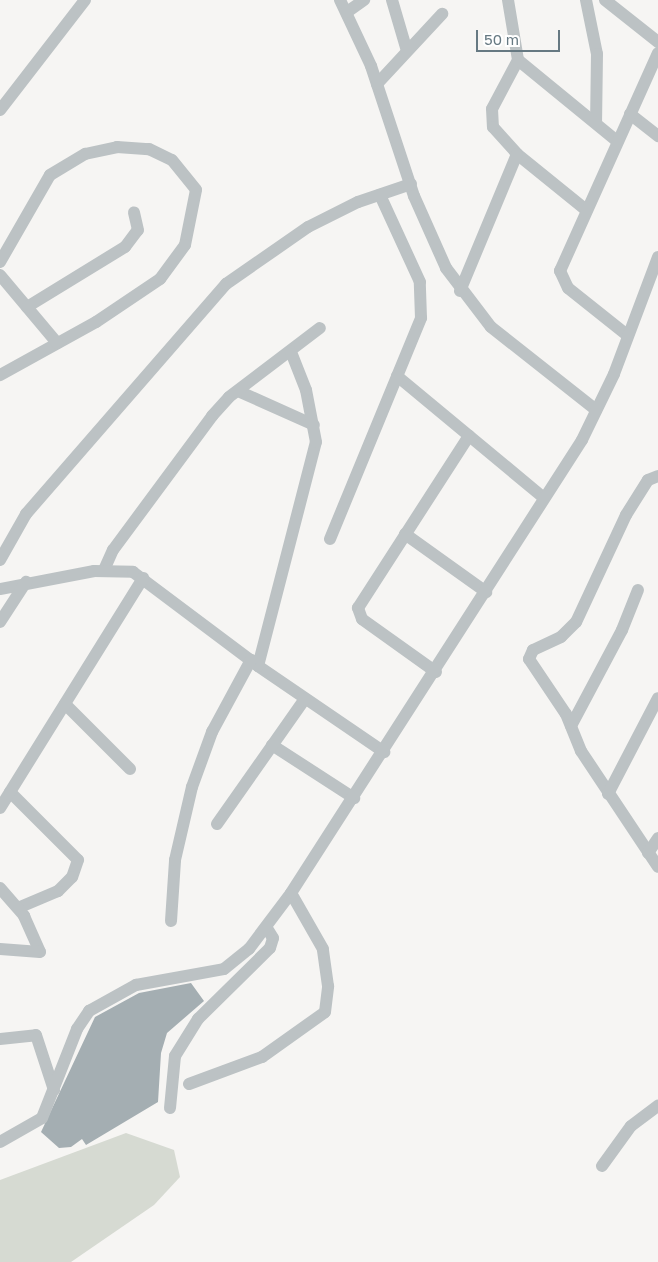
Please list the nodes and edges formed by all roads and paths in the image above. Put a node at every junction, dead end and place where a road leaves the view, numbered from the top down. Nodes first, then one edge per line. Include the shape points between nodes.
1 (85, 0) edge
2 (340, 0) edge
3 (364, 0) edge
4 (392, 0) edge
5 (508, 0) edge
6 (586, 0) edge
7 (605, 0) edge
8 (347, 12) junction
9 (442, 14) dead end
10 (658, 42) edge
11 (407, 51) junction
12 (658, 53) edge
13 (518, 60) junction
14 (377, 84) junction
15 (0, 110) edge
16 (630, 114) junction
17 (596, 122) junction
18 (658, 136) edge
19 (617, 141) junction
20 (518, 154) junction
21 (410, 184) junction
22 (380, 195) junction
23 (585, 209) junction
24 (134, 212) dead end
25 (658, 257) edge
26 (0, 262) edge
27 (0, 275) edge
28 (460, 291) junction
29 (27, 307) junction
30 (320, 328) dead end
31 (627, 335) junction
32 (57, 343) junction
33 (291, 352) junction
34 (0, 375) edge
35 (397, 376) junction
36 (238, 391) junction
37 (596, 410) junction
38 (314, 425) junction
39 (469, 436) junction
40 (658, 476) edge
41 (544, 498) junction
42 (405, 534) junction
43 (330, 539) dead end
44 (0, 560) edge
45 (104, 570) junction
46 (143, 578) junction
47 (26, 582) junction
48 (0, 589) edge
49 (638, 590) dead end
50 (486, 592) junction
51 (0, 622) edge
52 (254, 663) junction
53 (436, 672) junction
54 (658, 698) edge
55 (304, 699) junction
56 (64, 704) junction
57 (653, 719) edge
58 (571, 726) junction
59 (272, 745) junction
60 (384, 752) junction
61 (130, 769) dead end
62 (10, 792) junction
63 (608, 794) junction
64 (354, 798) junction
65 (0, 808) edge
66 (217, 824) dead end
67 (658, 838) edge
68 (648, 853) junction
69 (658, 867) edge
70 (0, 888) edge
71 (291, 893) junction
72 (18, 908) junction
73 (171, 921) dead end
74 (266, 927) junction
75 (0, 950) edge
76 (0, 1039) edge
77 (189, 1084) dead end
78 (54, 1090) junction
79 (658, 1106) edge
80 (170, 1108) dead end
81 (0, 1142) edge
82 (602, 1166) dead end

1 - 15 street
2 - 8 street
3 - 8 street
4 - 11 street
5 - 13 street
6 - 17 street via 597,54
7 - 10 street
8 - 14 street
9 - 11 street
11 - 14 street
12 - 16 street
13 - 17 street
13 - 20 street via 490,115 499,135
14 - 21 street
16 - 18 street
16 - 19 street
17 - 19 street
19 - 23 street
20 - 23 street
20 - 28 street
21 - 22 street
21 - 28 street via 430,239
22 - 35 street via 423,293 421,318
22 - 44 street via 308,227 209,300 26,514
23 - 31 street via 560,271 562,282
24 - 29 street via 138,230 125,247
25 - 31 street
26 - 32 street via 50,175 85,154 117,147 149,149 172,160 192,181 195,200 188,237 170,269 148,289
27 - 29 street
28 - 37 street via 509,344
29 - 32 street
30 - 33 street
31 - 37 street
32 - 34 street
33 - 36 street
33 - 38 street
35 - 39 street
35 - 43 street
36 - 38 street
36 - 45 street via 191,443 113,550
37 - 41 street
38 - 52 street via 316,442
39 - 41 street
39 - 42 street
40 - 58 street via 648,480 626,515 576,622 530,654 531,664
41 - 50 street
42 - 50 street
42 - 53 street via 361,602 359,614
45 - 46 street via 133,572
45 - 47 street
46 - 52 street
46 - 56 street
47 - 48 street
47 - 51 street
49 - 58 street via 622,630
50 - 53 street
52 - 55 street
52 - 73 street via 212,732 192,787 175,860
53 - 60 street
54 - 57 street
55 - 59 street
55 - 60 street
56 - 61 street
56 - 62 street
57 - 63 street
58 - 63 street
59 - 64 street
59 - 66 street
60 - 64 street
62 - 65 street
62 - 72 street via 78,860 72,877 58,891
63 - 68 street
64 - 71 street
67 - 68 street
68 - 69 street
70 - 72 street
71 - 74 street
71 - 77 street via 323,949 328,986 325,1012 262,1056
72 - 75 street via 40,952
74 - 78 street via 249,949 224,969 136,985 96,1005 77,1029
74 - 80 street via 273,938 270,948 198,1019 174,1056
76 - 78 street via 36,1035
78 - 81 street via 36,1124
79 - 82 street via 631,1126

